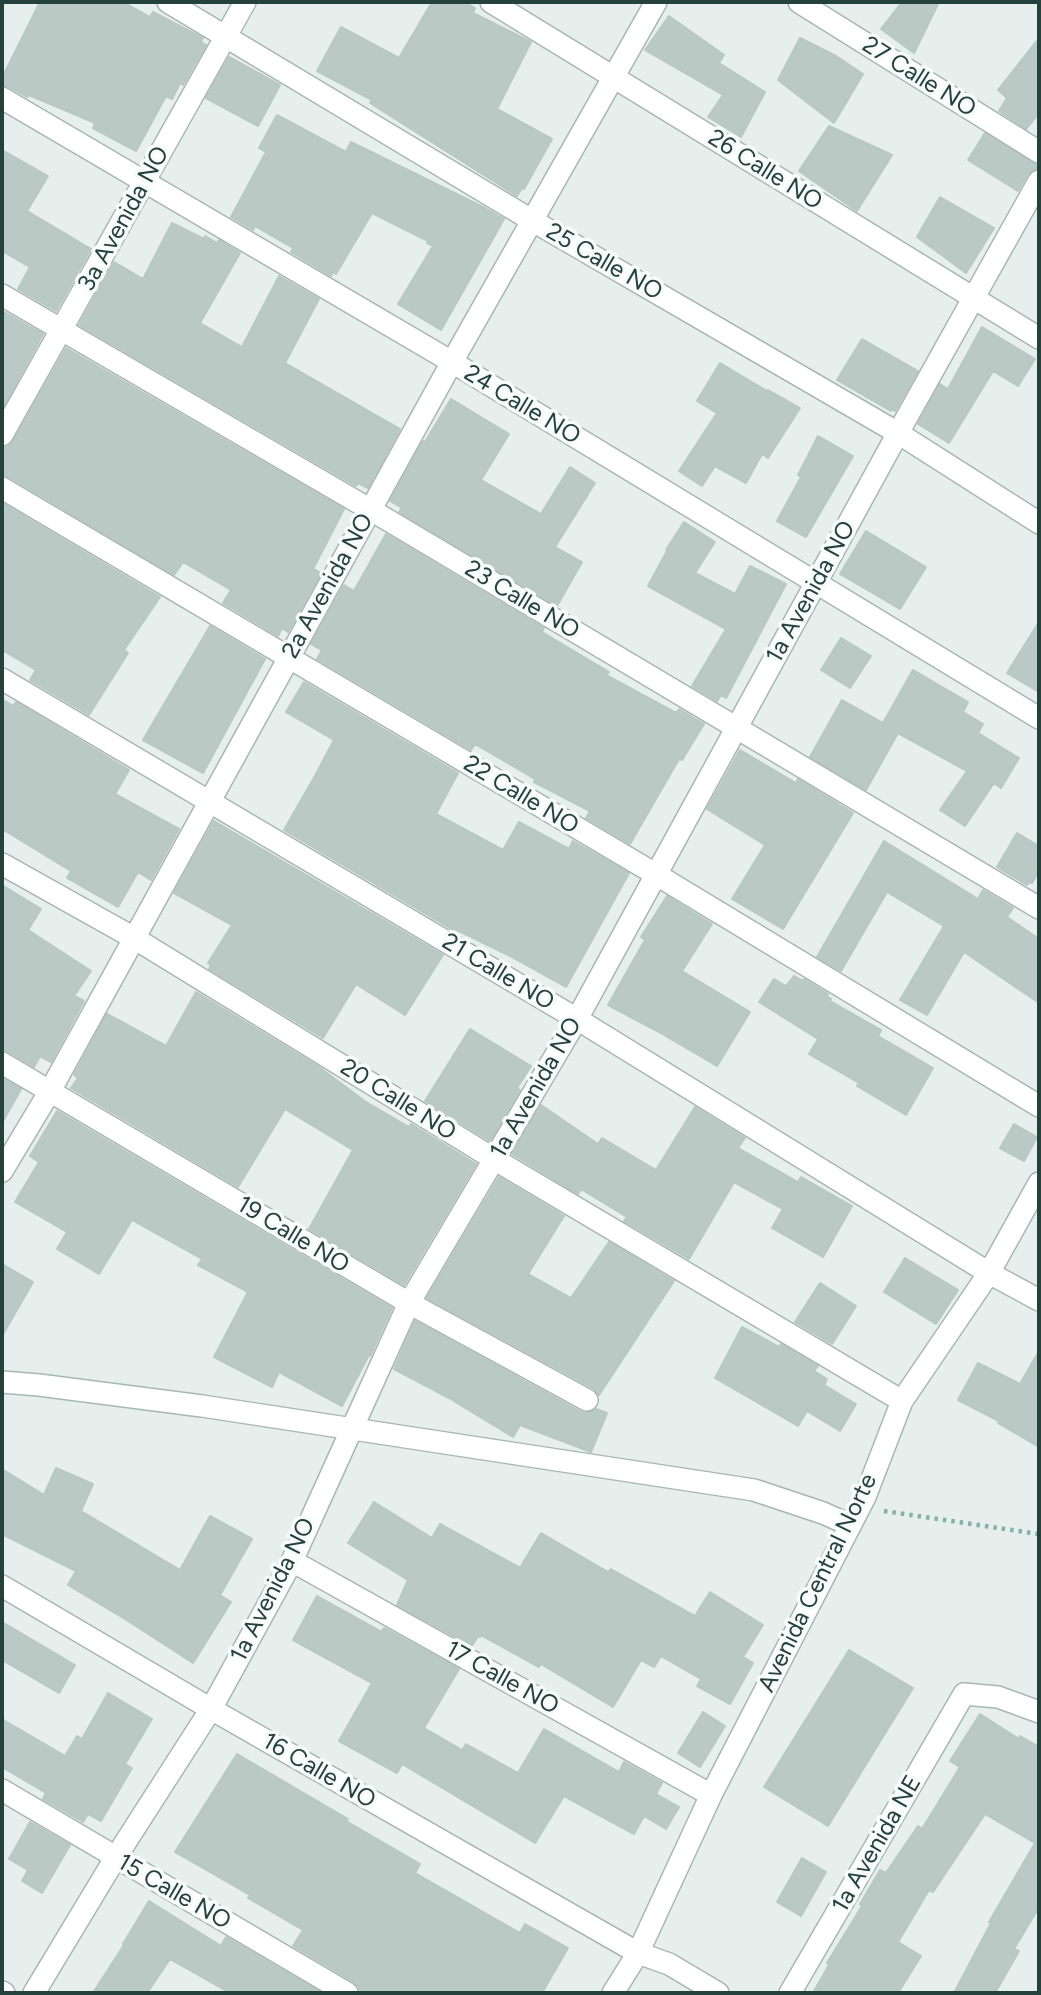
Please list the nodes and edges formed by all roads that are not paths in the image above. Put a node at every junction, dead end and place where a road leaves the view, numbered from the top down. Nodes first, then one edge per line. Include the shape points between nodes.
1 (168, 2) edge
2 (245, 2) edge
3 (491, 2) edge
4 (656, 2) edge
5 (799, 2) edge
6 (226, 36) junction
7 (612, 77) junction
8 (2, 98) edge
9 (1039, 152) edge
10 (1039, 181) edge
11 (144, 182) junction
12 (533, 221) junction
13 (2, 295) edge
14 (973, 299) junction
15 (61, 330) junction
16 (1039, 338) edge
17 (452, 362) junction
18 (898, 433) junction
19 (2, 435) edge
20 (2, 488) edge
21 (371, 510) junction
22 (1039, 523) edge
23 (816, 583) junction
24 (289, 658) junction
25 (2, 679) edge
26 (1039, 718) edge
27 (737, 728) junction
28 (209, 802) junction
29 (2, 864) edge
30 (656, 876) junction
31 (1039, 908) edge
32 (134, 938) junction
33 (578, 1019) junction
34 (2, 1063) edge
35 (50, 1091) junction
36 (1039, 1106) edge
37 (494, 1159) junction
38 (2, 1171) edge
39 (1039, 1183) edge
40 (989, 1273) junction
41 (1039, 1300) edge
42 (409, 1303) junction
43 (2, 1382) edge
44 (587, 1400) dead end
45 (902, 1401) junction
46 (352, 1429) junction
47 (854, 1516) junction
48 (292, 1561) junction
49 (2, 1586) edge
50 (211, 1709) junction
51 (1039, 1712) edge
52 (2, 1790) edge
53 (711, 1795) junction
54 (116, 1857) junction
55 (638, 1953) junction
56 (34, 1993) edge
57 (347, 1993) edge
58 (613, 1993) edge
59 (718, 1993) edge
60 (790, 1993) edge

1 - 6 street, 25 Calle NO
2 - 6 street, 3a Avenida NO
3 - 7 street, 26 Calle NO
4 - 7 street, 2a Avenida NO
5 - 9 street, 27 Calle NO
6 - 11 street, 3a Avenida NO
6 - 12 street, 25 Calle NO
7 - 12 street, 2a Avenida NO
7 - 14 street, 26 Calle NO
8 - 11 street, 24 Calle NO
10 - 14 street, 1a Avenida NO
11 - 15 street, 3a Avenida NO
11 - 17 street, 24 Calle NO
12 - 17 street, 2a Avenida NO
12 - 18 street, 25 Calle NO
13 - 15 street, 23 Calle NO
14 - 16 street, 26 Calle NO
14 - 18 street, 1a Avenida NO
15 - 19 street, 3a Avenida NO
15 - 21 street, 23 Calle NO
17 - 21 street, 2a Avenida NO
17 - 23 street, 24 Calle NO
18 - 22 street, 25 Calle NO
18 - 23 street, 1a Avenida NO
20 - 24 street, 22 Calle NO
21 - 24 street, 2a Avenida NO
21 - 27 street, 23 Calle NO
23 - 26 street, 24 Calle NO
23 - 27 street, 1a Avenida NO
24 - 28 street, 2a Avenida NO
24 - 30 street, 22 Calle NO
25 - 28 street, 21 Calle NO
27 - 30 street, 1a Avenida NO
27 - 31 street, 23 Calle NO
28 - 32 street, 2a Avenida NO
28 - 33 street, 21 Calle NO
29 - 32 street, 20 Calle NO
30 - 33 street, 1a Avenida NO
30 - 36 street, 22 Calle NO
32 - 35 street, 2a Avenida NO
32 - 37 street, 20 Calle NO
33 - 37 street, 1a Avenida NO
33 - 40 street, 21 Calle NO
34 - 35 street, 19 Calle NO
35 - 38 street, 2a Avenida NO
35 - 42 street, 19 Calle NO
37 - 42 street, 1a Avenida NO
37 - 45 street, 20 Calle NO
39 - 40 street, Avenida Central Norte
40 - 41 street, 21 Calle NO
40 - 45 street, Avenida Central Norte
42 - 44 street, 19 Calle NO
42 - 46 street, 1a Avenida NO
43 - 46 street
45 - 47 street, Avenida Central Norte
46 - 47 street via 754,1490 824,1513
46 - 48 street, 1a Avenida NO
47 - 53 street, Avenida Central Norte
48 - 50 street, 1a Avenida NO
48 - 53 street, 17 Calle NO
49 - 50 street, 16 Calle NO
50 - 54 street, 1a Avenida NO
50 - 55 street, 16 Calle NO
51 - 60 street, 1a Avenida NE via 998,1697 964,1694
52 - 54 street, 15 Calle NO
53 - 55 street, Avenida Central Norte
54 - 56 street, 1a Avenida NO
54 - 57 street, 15 Calle NO
55 - 58 street, Avenida Central Norte
55 - 59 street, 16 Calle NO via 669,1964

